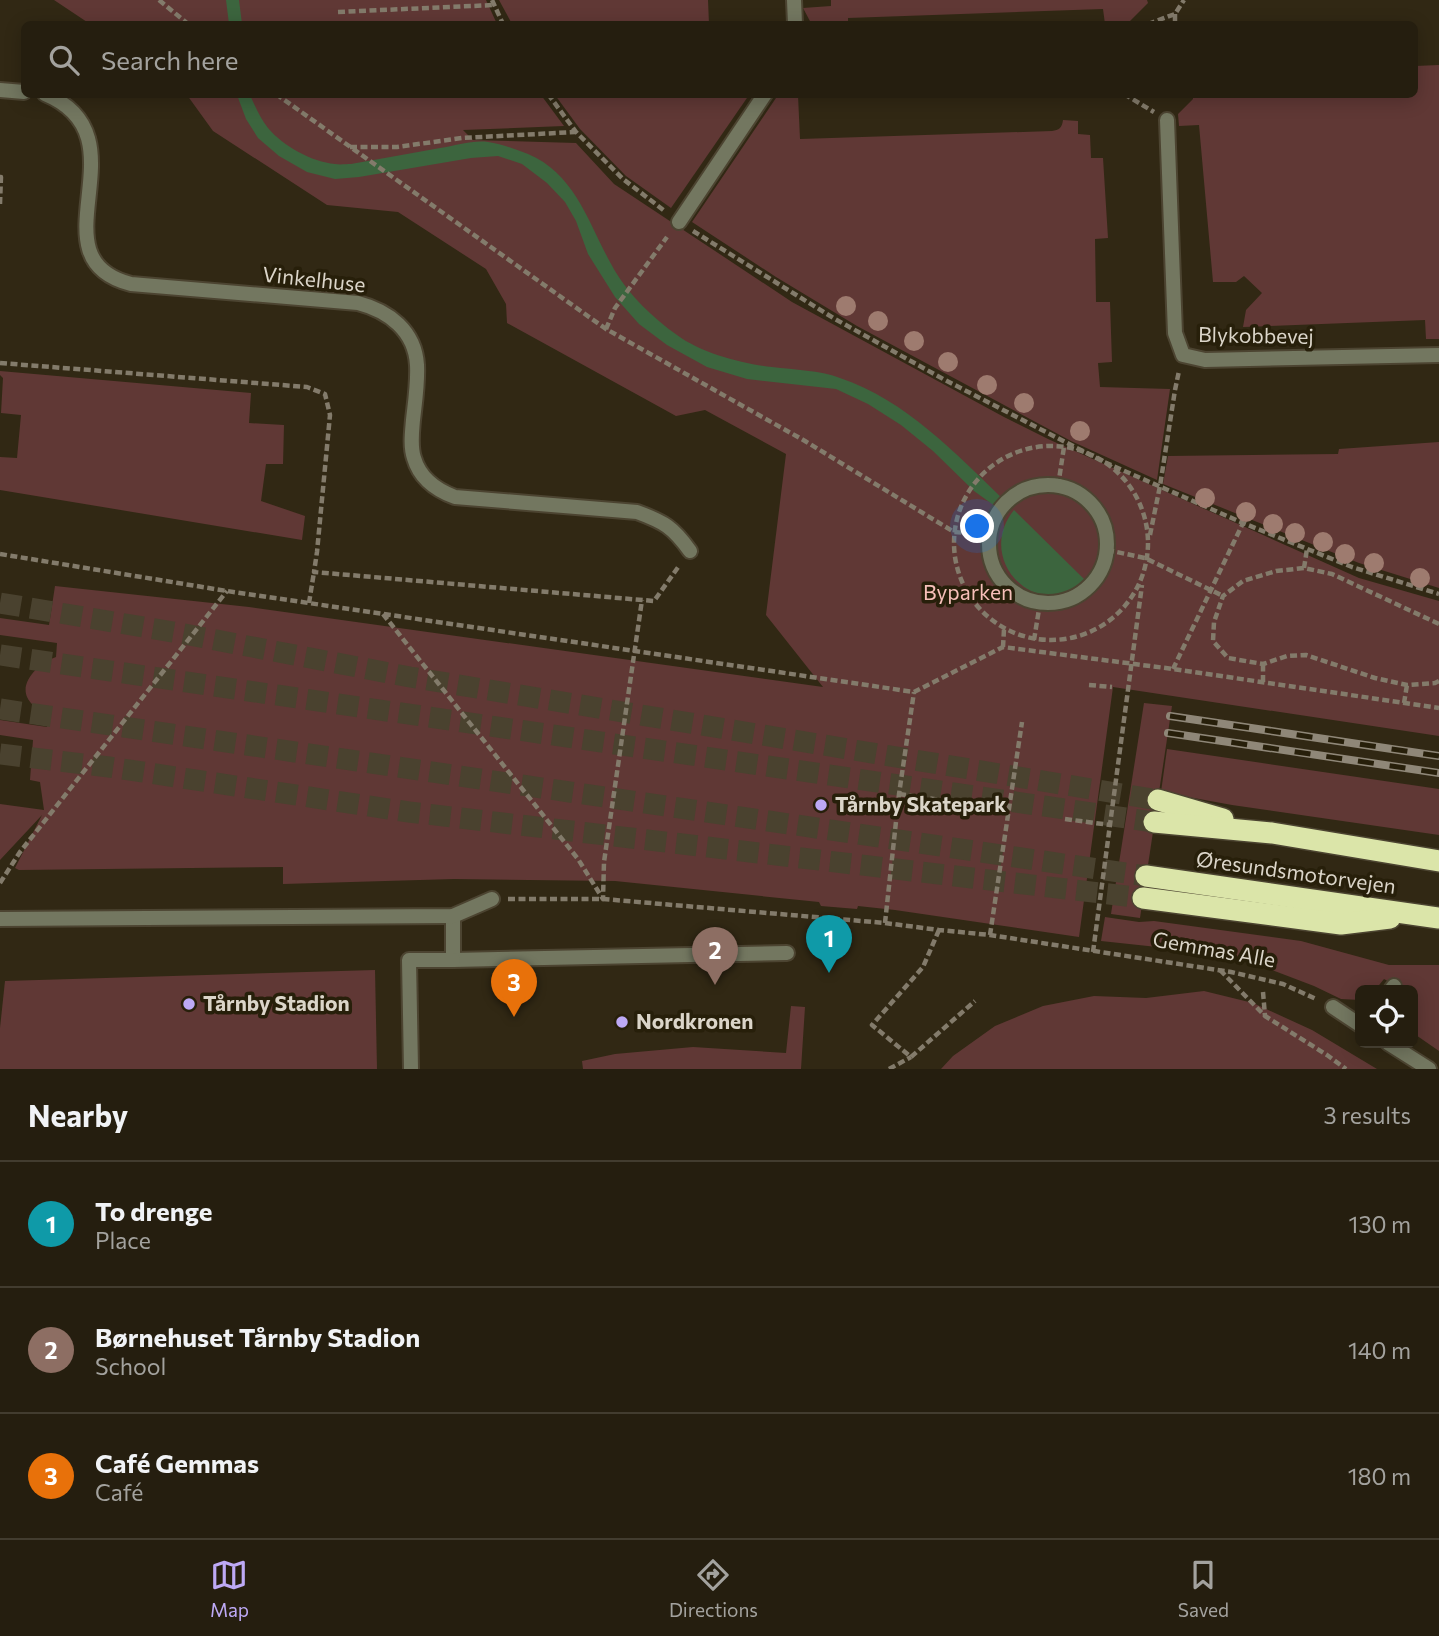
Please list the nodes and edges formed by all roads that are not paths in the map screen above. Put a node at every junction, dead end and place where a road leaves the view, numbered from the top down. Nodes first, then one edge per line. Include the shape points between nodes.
1 (794, 0) edge
2 (795, 21) edge
3 (0, 90) edge
4 (21, 92) edge
5 (54, 98) edge
6 (762, 98) edge
7 (1167, 120) dead end
8 (678, 222) road end
9 (1439, 355) edge
10 (690, 551) road end
11 (1040, 603) joint
12 (1158, 800) tunnel mouth
13 (1154, 822) tunnel mouth
14 (1272, 834) junction
15 (1439, 861) edge
16 (1146, 876) tunnel mouth
17 (1143, 898) tunnel mouth
18 (492, 900) road end
19 (453, 916) junction
20 (1429, 916) edge
21 (0, 919) edge
22 (787, 953) dead end
23 (453, 960) junction
24 (1333, 1007) road end
25 (1355, 1022) edge
26 (1396, 1048) edge
27 (411, 1069) edge
28 (1429, 1069) edge

1 - 2 street
3 - 4 street
5 - 10 street, Vinkelhuse via 73,111 89,140 92,157 86,232 94,261 104,272 131,284 373,307 399,323 414,350 413,456 428,482 456,497 637,512 661,521
6 - 8 street
7 - 9 street, Blykobbevej via 1175,333 1184,355 1205,360
11 - 11 street via 1018,595 1000,580 989,551 989,535 994,520 1013,496 1042,485 1058,486 1075,492 1100,516 1107,550 1096,580 1084,591 1071,599
12 - 14 highway
13 - 14 highway, Øresundsmotorvejen
14 - 15 highway, Øresundsmotorvejen
16 - 20 highway, Øresundsmotorvejen
17 - 20 highway via 1341,924
18 - 19 street
19 - 21 street
19 - 23 street
22 - 23 street
23 - 27 street via 409,960
24 - 25 street
26 - 28 street

